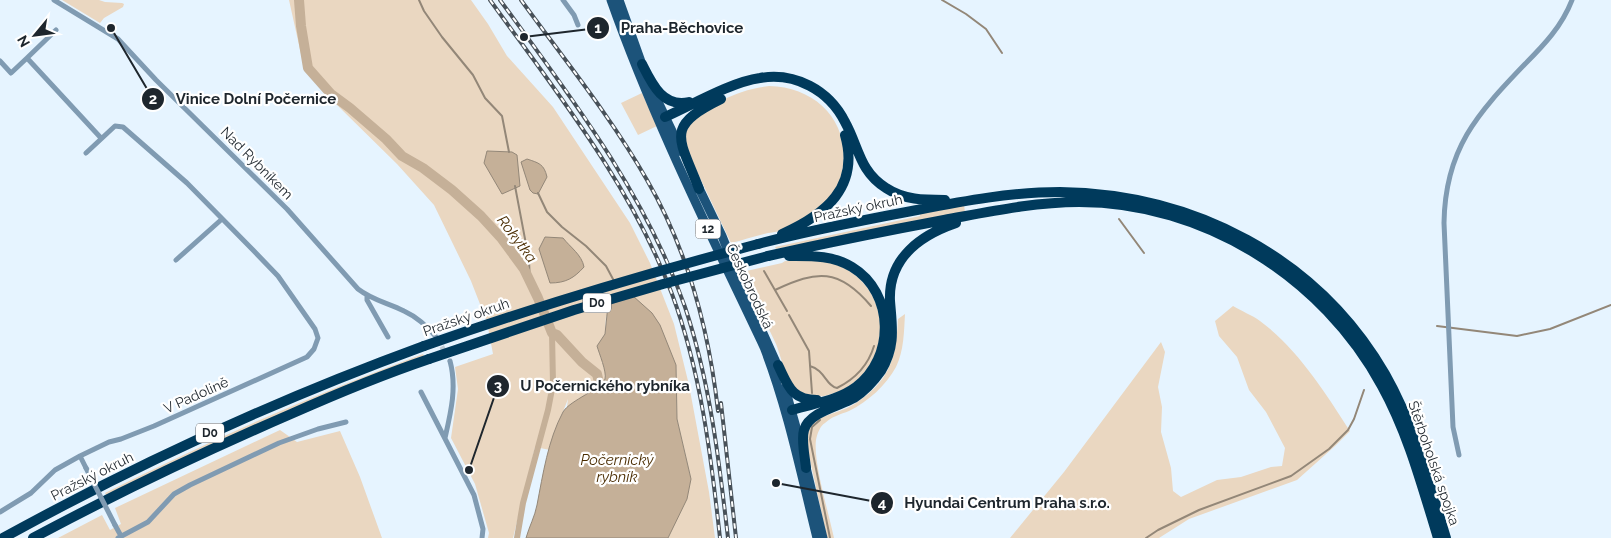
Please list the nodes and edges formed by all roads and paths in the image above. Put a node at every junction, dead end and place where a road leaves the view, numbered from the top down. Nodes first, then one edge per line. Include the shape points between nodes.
1 (54, 0) edge
2 (563, 0) edge
3 (611, 0) edge
4 (618, 0) edge
5 (1572, 0) edge
6 (578, 25) dead end
7 (56, 30) dead end
8 (27, 58) junction
9 (0, 61) edge
10 (642, 64) junction
11 (742, 88) junction
12 (714, 94) junction
13 (663, 121) junction
14 (101, 138) junction
15 (86, 153) dead end
16 (699, 189) junction
17 (966, 200) junction
18 (985, 212) junction
19 (222, 219) junction
20 (770, 240) junction
21 (1252, 246) junction
22 (1265, 254) junction
23 (772, 256) junction
24 (176, 260) dead end
25 (367, 296) junction
26 (382, 302) junction
27 (374, 312) junction
28 (388, 337) dead end
29 (437, 338) tunnel mouth
30 (450, 361) tunnel mouth
31 (778, 365) junction
32 (422, 392) dead end
33 (842, 395) junction
34 (854, 398) junction
35 (790, 414) junction
36 (346, 422) dead end
37 (445, 438) junction
38 (1459, 455) dead end
39 (80, 456) junction
40 (806, 468) junction
41 (0, 512) edge
42 (120, 537) edge
43 (3, 538) edge
44 (33, 538) edge
45 (482, 538) edge
46 (817, 538) edge
47 (823, 538) edge
48 (1438, 538) edge
49 (1446, 538) edge

1 - 25 street, Nad Rybníkem via 118,39 287,209
2 - 6 street
3 - 13 main road, Českobrodská / 12 via 629,53
4 - 10 main road, Českobrodská
5 - 38 street via 1550,38 1477,117 1461,144 1449,175 1444,222 1453,427
7 - 8 street
8 - 9 street via 11,73
8 - 14 street
10 - 12 highway via 657,91 671,102 684,103
10 - 13 main road, Českobrodská
11 - 13 highway
11 - 16 highway via 698,110 682,127 682,144
11 - 20 highway via 780,82 810,92 833,111 847,140 847,171 837,196 814,218
12 - 13 highway
12 - 17 highway via 759,78 782,77 805,83 836,107 850,131 862,163 881,184 912,198
13 - 16 main road, Českobrodská
13 - 35 main road, Českobrodská / 12 via 764,347
14 - 15 street, V Padolině
14 - 19 street, V Padolině via 115,126 123,127 187,183
16 - 31 main road, Českobrodská
17 - 20 highway, Pražský okruh
17 - 21 highway, Štěrboholská spojka via 1044,192 1122,197 1183,211 1227,229
18 - 21 highway, Štěrboholská spojka via 1059,202 1126,205 1186,220
18 - 23 highway, Pražský okruh / D0
18 - 34 highway via 930,233 900,260 890,289 893,327 890,350 875,379
19 - 24 street
19 - 39 street, V Padolině via 278,276 314,329 318,338 314,349 307,357
20 - 43 highway, Pražský okruh / D0, bridge via 578,294 424,346 307,391 213,432
21 - 22 highway, Štěrboholská spojka
22 - 48 highway, Štěrboholská spojka via 1319,302 1350,337 1374,372 1406,438
22 - 49 highway, Štěrboholská spojka via 1294,270 1329,302 1377,362 1409,424
23 - 33 highway via 820,257 838,261 864,277 878,297 885,320 881,353 867,376
23 - 44 highway, Pražský okruh / D0, bridge via 616,298 429,359 242,435
25 - 26 street, Nad Rybníkem
25 - 27 street, Nad Rybníkem
26 - 27 street
26 - 29 street, Nad Rybníkem via 409,313
27 - 28 street, Nad Rybníkem
30 - 37 street via 454,388
31 - 33 highway via 790,389 799,397 817,400
31 - 35 main road, Českobrodská / 12
32 - 37 street
33 - 35 highway
34 - 35 highway
34 - 40 highway via 818,414 807,423 803,434
35 - 40 main road, Českobrodská / 12
35 - 46 main road, Českobrodská / 12
36 - 42 street via 279,443 190,485 174,494 148,522
37 - 45 street via 474,496 483,529
39 - 41 street, V Padolině via 55,470 31,493
39 - 42 street, bridge
40 - 47 main road, Českobrodská / 12

